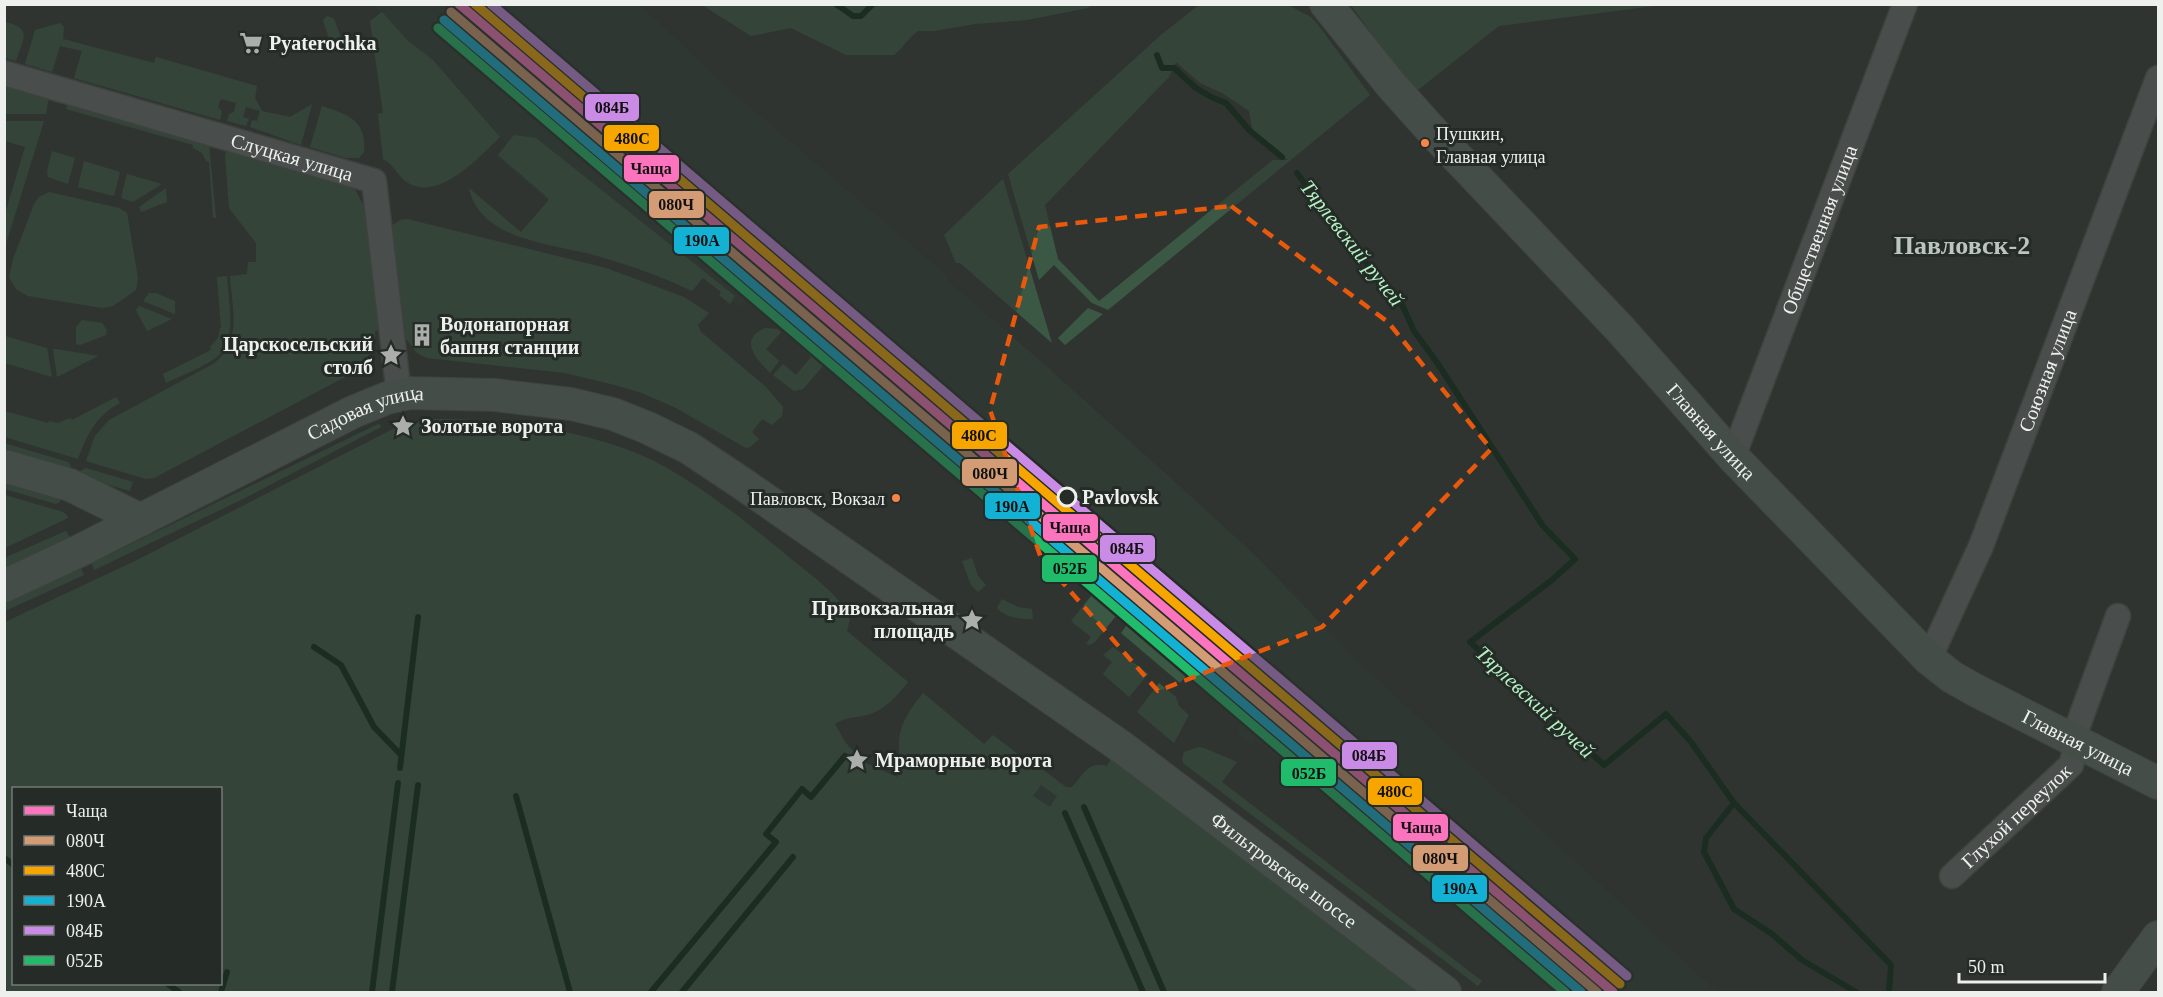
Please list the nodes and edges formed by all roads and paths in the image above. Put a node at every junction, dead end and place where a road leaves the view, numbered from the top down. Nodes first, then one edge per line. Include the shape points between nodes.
1 (1326, 4) edge
2 (1905, 4) edge
3 (4, 73) edge
4 (2158, 78) edge
5 (399, 395) junction
6 (1733, 457) junction
7 (4, 466) edge
8 (141, 520) junction
9 (4, 586) edge
10 (2118, 616) dead end
11 (1929, 659) junction
12 (2073, 739) junction
13 (1123, 748) joint
14 (2158, 783) edge
15 (1952, 876) dead end
16 (2158, 937) edge
17 (1445, 993) edge
18 (2118, 993) edge

1 - 6 main road, Главная улица via 1392,86 1623,331
2 - 6 street, Общественная улица
3 - 5 street, Слуцкая улица via 374,181
4 - 11 street, Союзная улица via 1981,546
5 - 8 main road, Садовая улица via 353,412
5 - 13 main road, Садовая улица via 495,395 571,404 648,428 689,448 743,484
6 - 11 main road, Главная улица
7 - 8 main road via 70,485
8 - 9 main road, Садовая улица
10 - 12 street, Глухой переулок
11 - 12 main road, Главная улица via 1952,677
12 - 14 main road, Главная улица
12 - 15 street, Глухой переулок via 2071,765
13 - 17 main road, Фильтровское шоссе
16 - 18 main road

